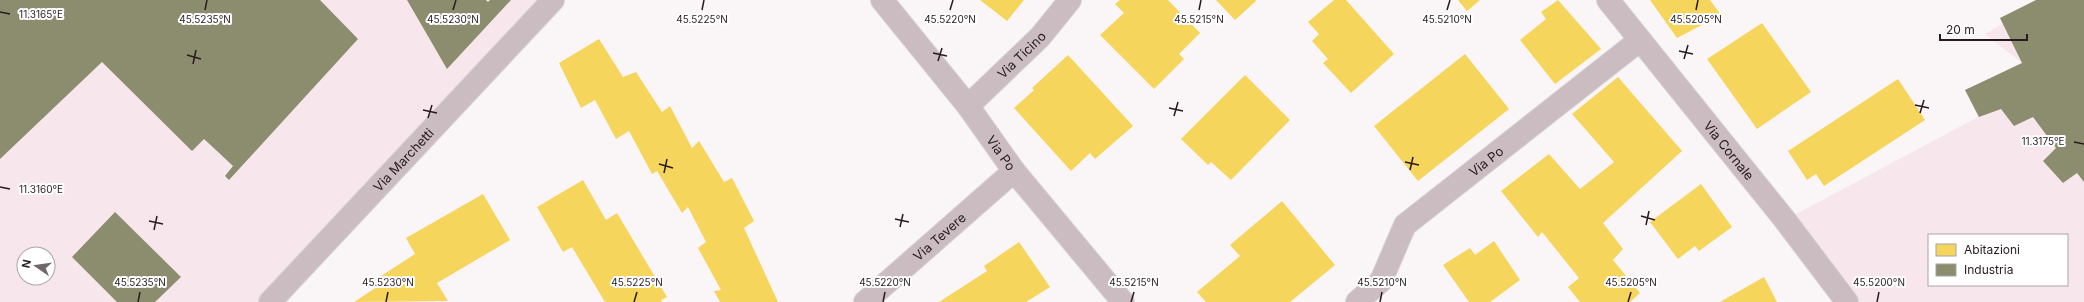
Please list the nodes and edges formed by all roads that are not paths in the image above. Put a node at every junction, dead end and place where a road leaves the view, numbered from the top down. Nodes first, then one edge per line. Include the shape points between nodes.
1 (553, 0) edge
2 (882, 0) edge
3 (1070, 0) edge
4 (1608, 0) edge
5 (1640, 40) junction
6 (968, 106) junction
7 (1014, 171) junction
8 (270, 302) edge
9 (865, 302) edge
10 (1123, 302) edge
11 (1357, 302) edge
12 (1847, 302) edge

1 - 8 street, Via Marchetti
2 - 6 street, Via Po
3 - 6 street, Via Ticino via 1040,38
4 - 5 street, Via Cornale
5 - 11 street, Via Po via 1405,225 1381,281
5 - 12 street, Via Cornale
6 - 7 street, Via Po
7 - 9 street, Via Tevere
7 - 10 street, Via Po

